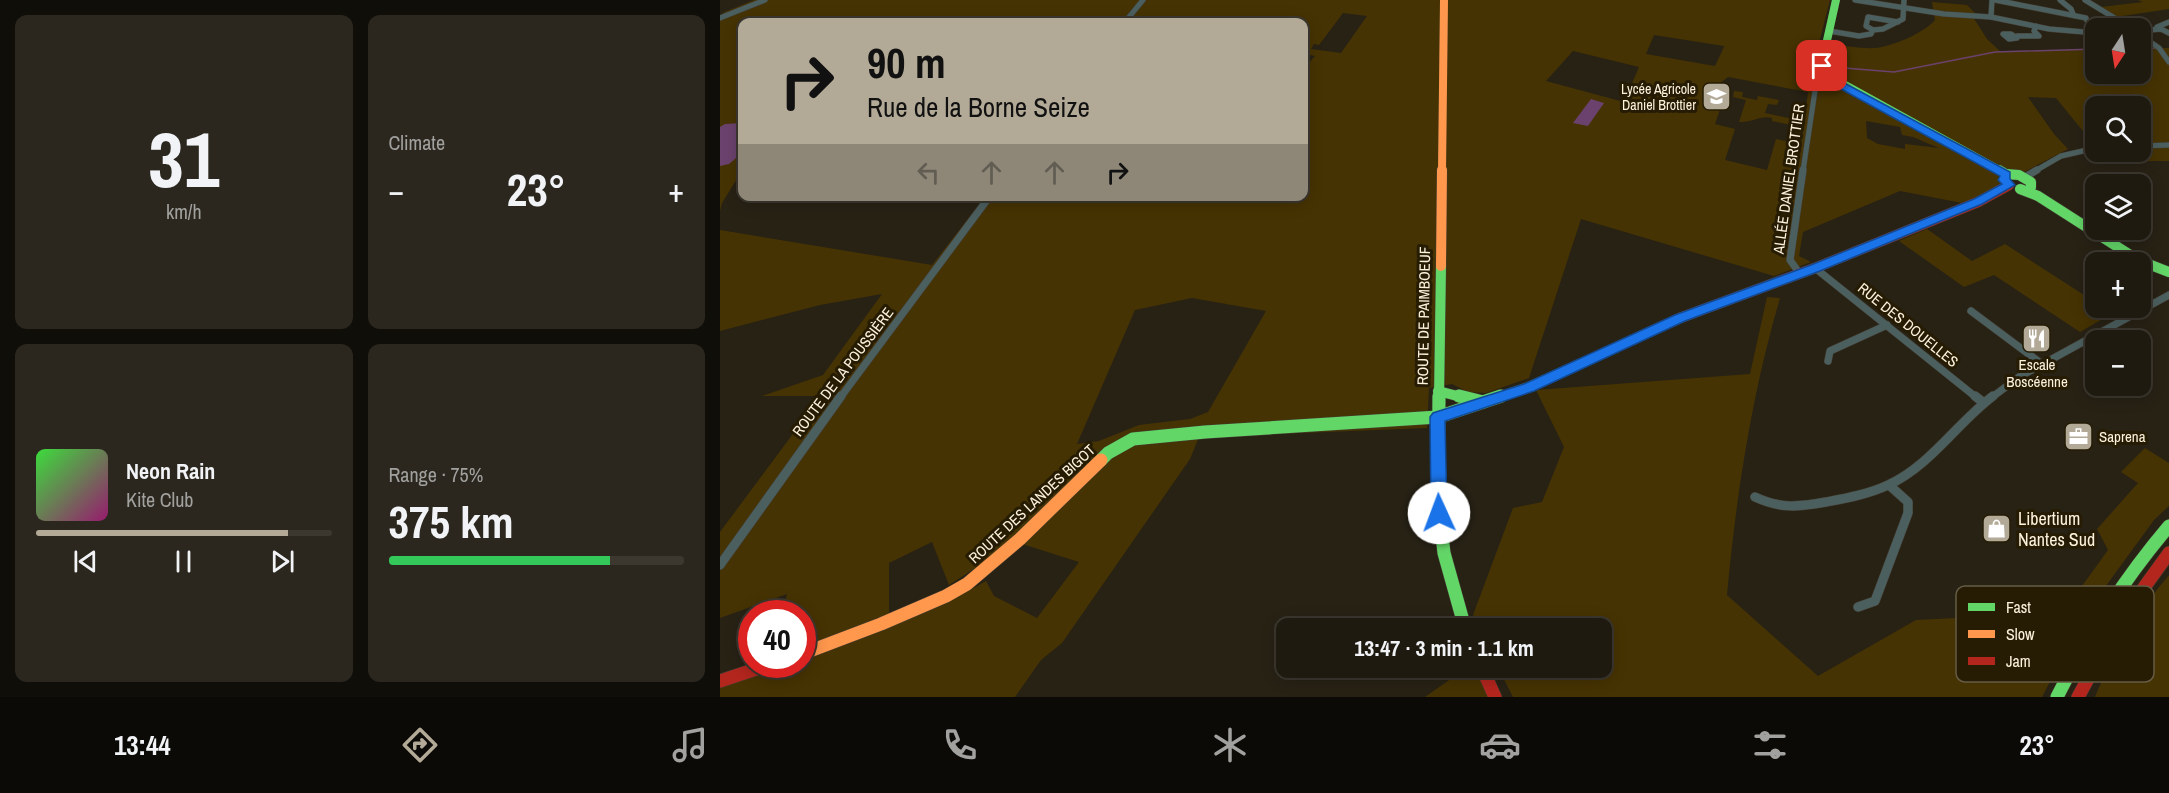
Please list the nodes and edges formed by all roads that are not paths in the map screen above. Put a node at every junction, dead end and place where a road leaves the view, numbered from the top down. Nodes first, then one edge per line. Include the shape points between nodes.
1 (765, 0) edge
2 (1143, 0) edge
3 (1444, 0) edge
4 (1836, 0) edge
5 (1856, 0) edge
6 (1904, 0) edge
7 (1994, 0) edge
8 (2060, 0) edge
9 (2085, 0) edge
10 (1904, 8) junction
11 (2073, 14) junction
12 (1991, 17) junction
13 (720, 18) edge
14 (1128, 18) edge
15 (2115, 18) edge
16 (2085, 19) edge
17 (1898, 22) junction
18 (2169, 22) edge
19 (2036, 26) junction
20 (2161, 29) junction
21 (1873, 30) junction
22 (1829, 31) junction
23 (2151, 31) edge
24 (2085, 32) edge
25 (2169, 33) edge
26 (2017, 36) dead end
27 (2151, 42) edge
28 (2169, 62) edge
29 (1816, 84) dead end
30 (2169, 145) edge
31 (2151, 146) edge
32 (2085, 151) edge
33 (2018, 182) junction
34 (986, 201) edge
35 (2085, 222) edge
36 (2114, 240) edge
37 (1815, 268) junction
38 (2169, 271) edge
39 (1800, 274) junction
40 (2169, 295) edge
41 (1971, 311) dead end
42 (1887, 325) junction
43 (1828, 361) dead end
44 (2042, 364) junction
45 (1438, 391) junction
46 (1486, 402) junction
47 (1983, 403) junction
48 (1438, 417) junction
49 (1889, 484) junction
50 (1755, 497) dead end
51 (2169, 526) edge
52 (2169, 552) edge
53 (720, 565) edge
54 (2120, 586) edge
55 (2142, 586) edge
56 (1858, 607) dead end
57 (1463, 618) edge
58 (816, 648) edge
59 (738, 675) edge
60 (1486, 678) edge
61 (720, 681) edge
62 (2064, 682) edge
63 (2086, 682) edge
64 (1495, 697) edge
65 (2057, 697) edge
66 (2078, 697) edge

1 - 13 street
2 - 14 street
3 - 45 main road, ROUTE DE PAIMBOEUF
4 - 22 main road
5 - 10 street
6 - 10 street
7 - 11 street via 2035,8 2035,12 2042,13 2043,9
7 - 12 street
8 - 11 street
9 - 15 street
10 - 12 street
10 - 17 street via 1903,19
11 - 16 street
12 - 19 street
17 - 21 street
17 - 21 street via 1868,17 1866,26
18 - 20 street via 2157,27
19 - 24 street
19 - 26 street via 2034,31 2039,36
20 - 23 street
20 - 25 street
21 - 22 street via 1859,36
22 - 33 main road via 1822,63 1829,76
27 - 28 street
29 - 39 street, ALLÉE DANIEL BROTTIER via 1790,260
30 - 31 street
32 - 33 street via 2061,156
33 - 35 main road
33 - 37 main road, ROUTE DES LANDES BIGOT
33 - 38 main road via 2142,262
34 - 53 street, ROUTE DE LA POUSSIÈRE
36 - 38 main road
37 - 39 main road, ROUTE DES LANDES BIGOT
37 - 42 street, RUE DES DOUELLES
39 - 46 main road, ROUTE DES LANDES BIGOT via 1680,318 1529,387
40 - 44 street
41 - 44 street
42 - 43 street via 1830,351
42 - 47 street, RUE DES DOUELLES
44 - 47 street
45 - 46 main road
45 - 48 main road, ROUTE DE PAIMBOEUF
46 - 48 main road, ROUTE DES LANDES BIGOT
47 - 49 street via 1921,463
48 - 57 main road, ROUTE DE PAIMBOEUF via 1440,526 1446,564
48 - 58 main road, ROUTE DES LANDES BIGOT via 1134,439 1108,453 1020,539 967,584 924,606
49 - 50 street via 1847,498 1802,506 1774,506
49 - 56 street via 1908,502 1908,513 1875,601
51 - 54 main road
52 - 55 main road
59 - 61 main road
60 - 64 main road
62 - 65 main road
63 - 66 main road

